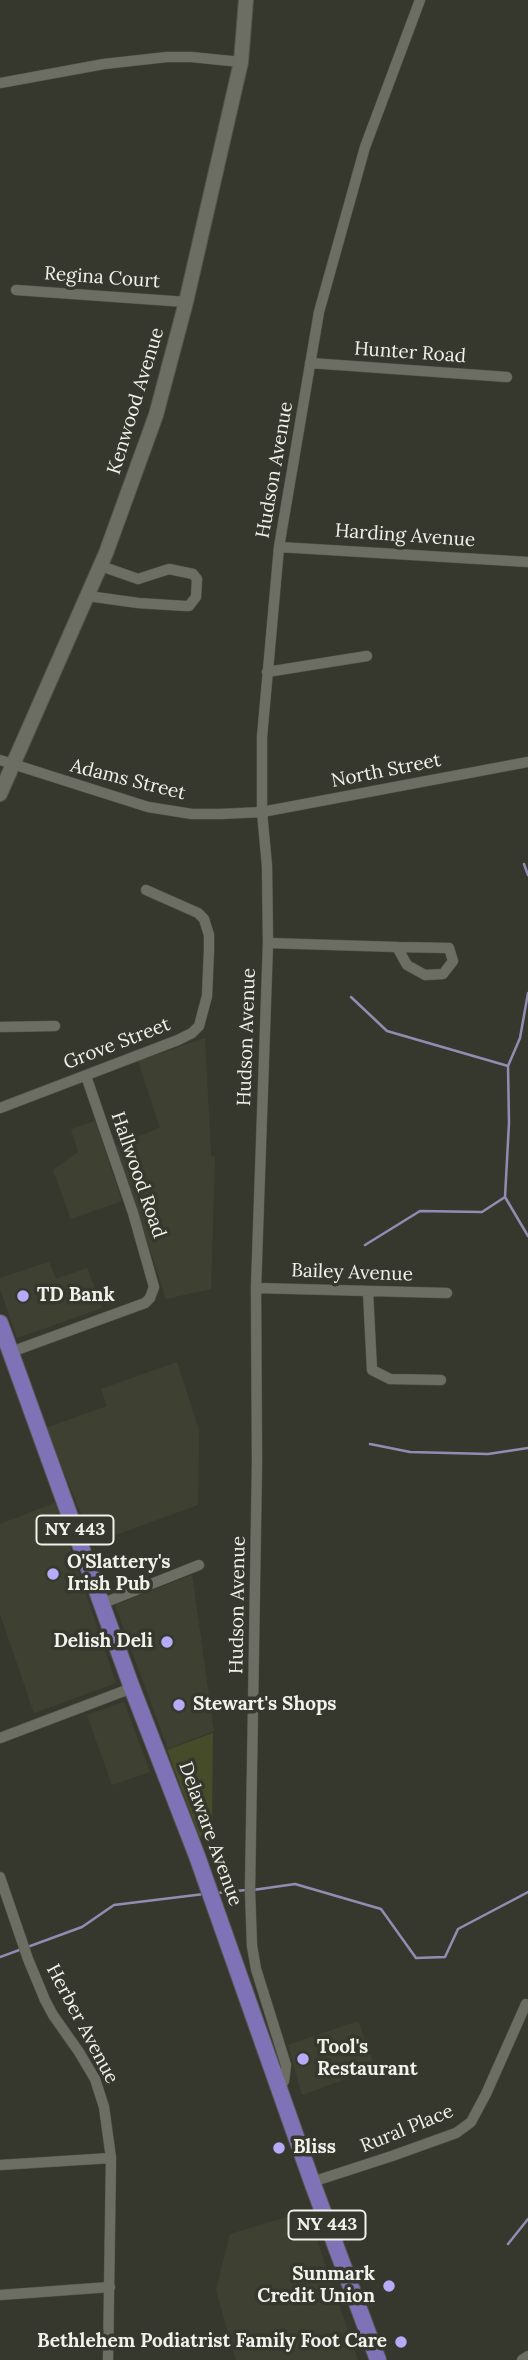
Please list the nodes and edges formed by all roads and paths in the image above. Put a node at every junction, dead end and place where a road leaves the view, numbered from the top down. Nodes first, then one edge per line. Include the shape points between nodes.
1 (246, 0) edge
2 (419, 0) edge
3 (242, 62) junction
4 (0, 83) edge
5 (16, 289) dead end
6 (186, 302) junction
7 (310, 363) junction
8 (507, 377) dead end
9 (279, 547) junction
10 (528, 562) edge
11 (101, 566) junction
12 (88, 596) junction
13 (367, 656) dead end
14 (267, 672) junction
15 (7, 762) edge
16 (528, 762) edge
17 (0, 794) edge
18 (256, 813) junction
19 (146, 890) dead end
20 (268, 943) junction
21 (397, 947) junction
22 (55, 1026) dead end
23 (0, 1027) edge
24 (86, 1076) junction
25 (0, 1108) edge
26 (256, 1287) junction
27 (368, 1292) junction
28 (447, 1293) dead end
29 (0, 1323) edge
30 (11, 1352) junction
31 (441, 1380) dead end
32 (199, 1565) dead end
33 (101, 1604) junction
34 (132, 1688) junction
35 (0, 1738) edge
36 (0, 1877) edge
37 (526, 2004) dead end
38 (278, 2089) junction
39 (111, 2158) junction
40 (0, 2165) edge
41 (312, 2182) junction
42 (110, 2287) junction
43 (0, 2294) edge
44 (528, 2356) edge
45 (108, 2360) edge
46 (378, 2360) edge
47 (522, 2360) edge

1 - 3 main road, Kenwood Avenue
2 - 7 street, Hudson Avenue via 365,147 319,312
3 - 4 street via 167,57
3 - 6 main road, Kenwood Avenue
5 - 6 street, Regina Court
6 - 11 main road, Kenwood Avenue via 156,415
7 - 8 street, Hunter Road
7 - 9 street, Hudson Avenue
9 - 10 street, Harding Avenue
9 - 14 street, Hudson Avenue
11 - 12 main road, Kenwood Avenue
11 - 12 street via 138,579 169,569 193,574 196,597 186,606
12 - 15 main road, Kenwood Avenue
13 - 14 street
14 - 18 street, Hudson Avenue
15 - 17 main road, Kenwood Avenue
15 - 18 street, Adams Street via 153,808 192,814
16 - 18 street, North Street
18 - 20 street, Hudson Avenue via 267,866
19 - 24 street, Grove Street via 204,919 209,950 203,1016 192,1033
20 - 21 street
20 - 26 street, Hudson Avenue
21 - 21 street via 407,965 425,975 443,974 453,961 449,948
22 - 23 street
24 - 25 street, Grove Street
24 - 30 street, Hallwood Road via 155,1287 145,1303
26 - 27 street, Bailey Avenue
26 - 38 street, Hudson Avenue via 250,1911 256,1969 286,2065
27 - 28 street, Bailey Avenue
27 - 31 street via 372,1370 402,1381
29 - 30 main road, Delaware Avenue / NY 443
30 - 33 main road, Delaware Avenue / NY 443
32 - 33 street
33 - 34 main road, Delaware Avenue / NY 443
34 - 35 street
34 - 38 main road, Delaware Avenue / NY 443 via 197,1856
36 - 39 street, Herber Avenue via 45,2000 99,2088
37 - 41 street, Rural Place via 471,2122 456,2133
38 - 41 main road, Delaware Avenue / NY 443
39 - 40 street
39 - 42 street, Herber Avenue
41 - 46 main road, Delaware Avenue / NY 443
42 - 43 street
42 - 45 street, Herber Avenue
44 - 47 street

